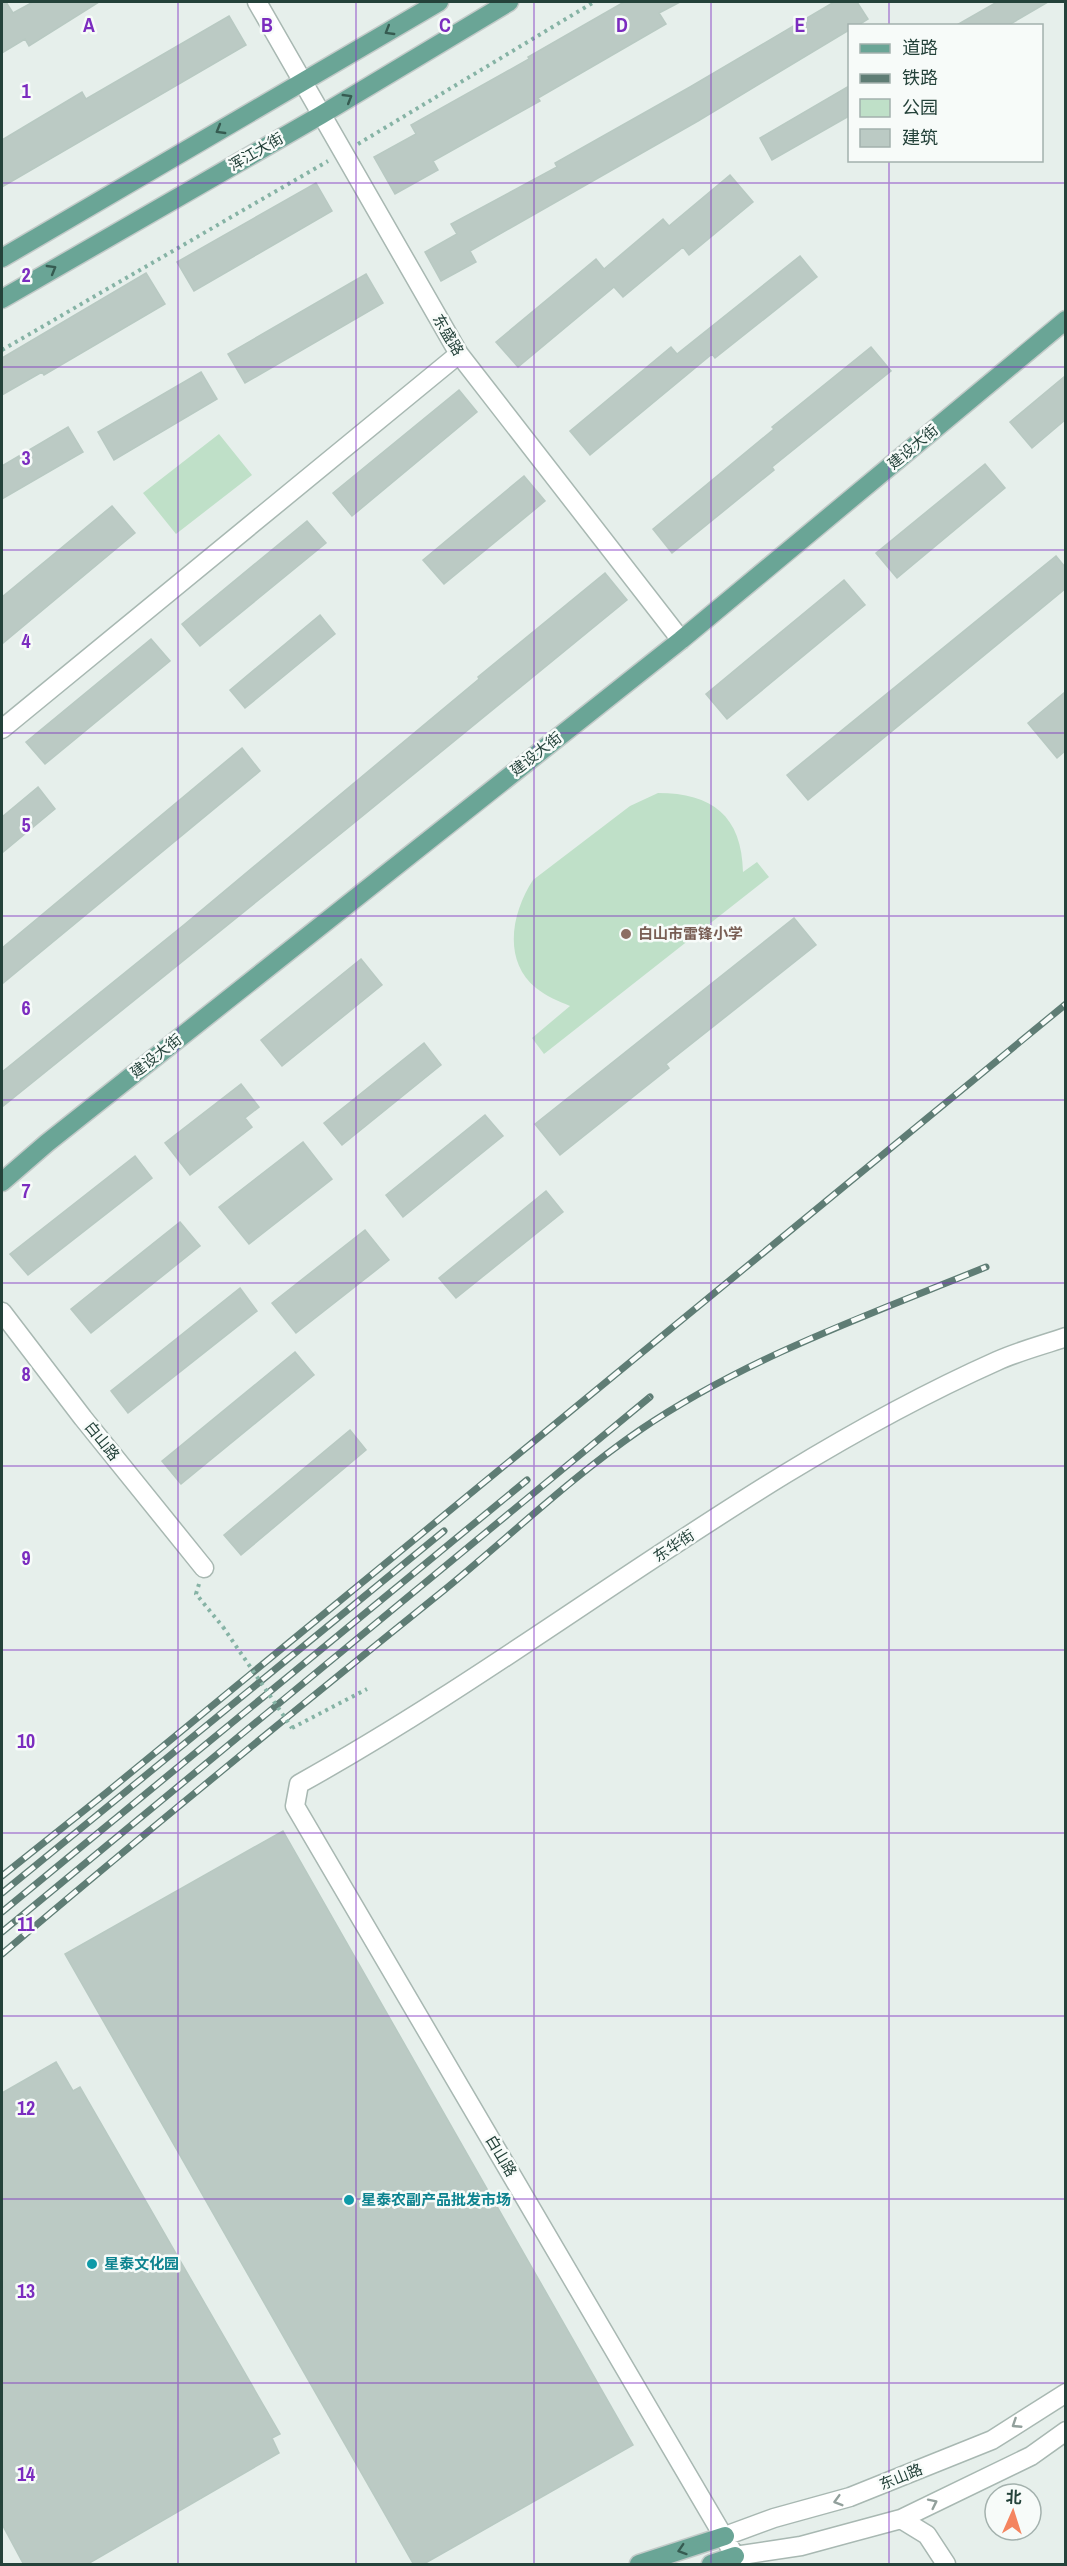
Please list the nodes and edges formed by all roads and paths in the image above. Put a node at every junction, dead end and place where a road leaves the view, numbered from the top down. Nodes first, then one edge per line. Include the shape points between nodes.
1 (257, 2) edge
2 (439, 2) edge
3 (509, 2) edge
4 (594, 2) edge
5 (302, 83) junction
6 (321, 115) junction
7 (343, 153) junction
8 (2, 258) edge
9 (2, 299) edge
10 (1065, 320) edge
11 (2, 350) edge
12 (459, 354) junction
13 (681, 640) junction
14 (2, 729) edge
15 (2, 1182) edge
16 (2, 1312) edge
17 (1065, 1336) edge
18 (204, 1568) joint
19 (367, 1689) dead end
20 (299, 1784) joint
21 (1065, 2392) edge
22 (1065, 2431) edge
23 (901, 2519) junction
24 (725, 2536) junction
25 (735, 2556) junction
26 (639, 2565) edge
27 (711, 2565) edge
28 (946, 2565) edge

1 - 5 street, 东盛路
2 -> 5 main road
6 -> 3 main road, 浑江大街
4 - 7 path
5 - 6 street, 东盛路
5 -> 8 main road
6 - 7 street, 东盛路
9 -> 6 main road, 浑江大街
7 - 11 path
7 - 12 street, 东盛路
10 - 13 main road, 建设大街
12 - 13 street, 东盛路
12 - 14 street
13 - 15 main road, 建设大街 via 56,1135
16 - 18 street, 白山路
17 - 20 street, 东华街 via 998,1361 810,1460 386,1733
18 - 19 path, bridge via 196,1594 292,1728
20 - 24 street, 白山路 via 295,1806
21 -> 24 street, 东山路 via 992,2440 850,2497
23 -> 22 street via 1031,2456
23 - 25 street via 801,2546
23 - 28 street via 927,2535
24 - 25 street, 白山路
24 -> 26 main road
25 - 27 main road

